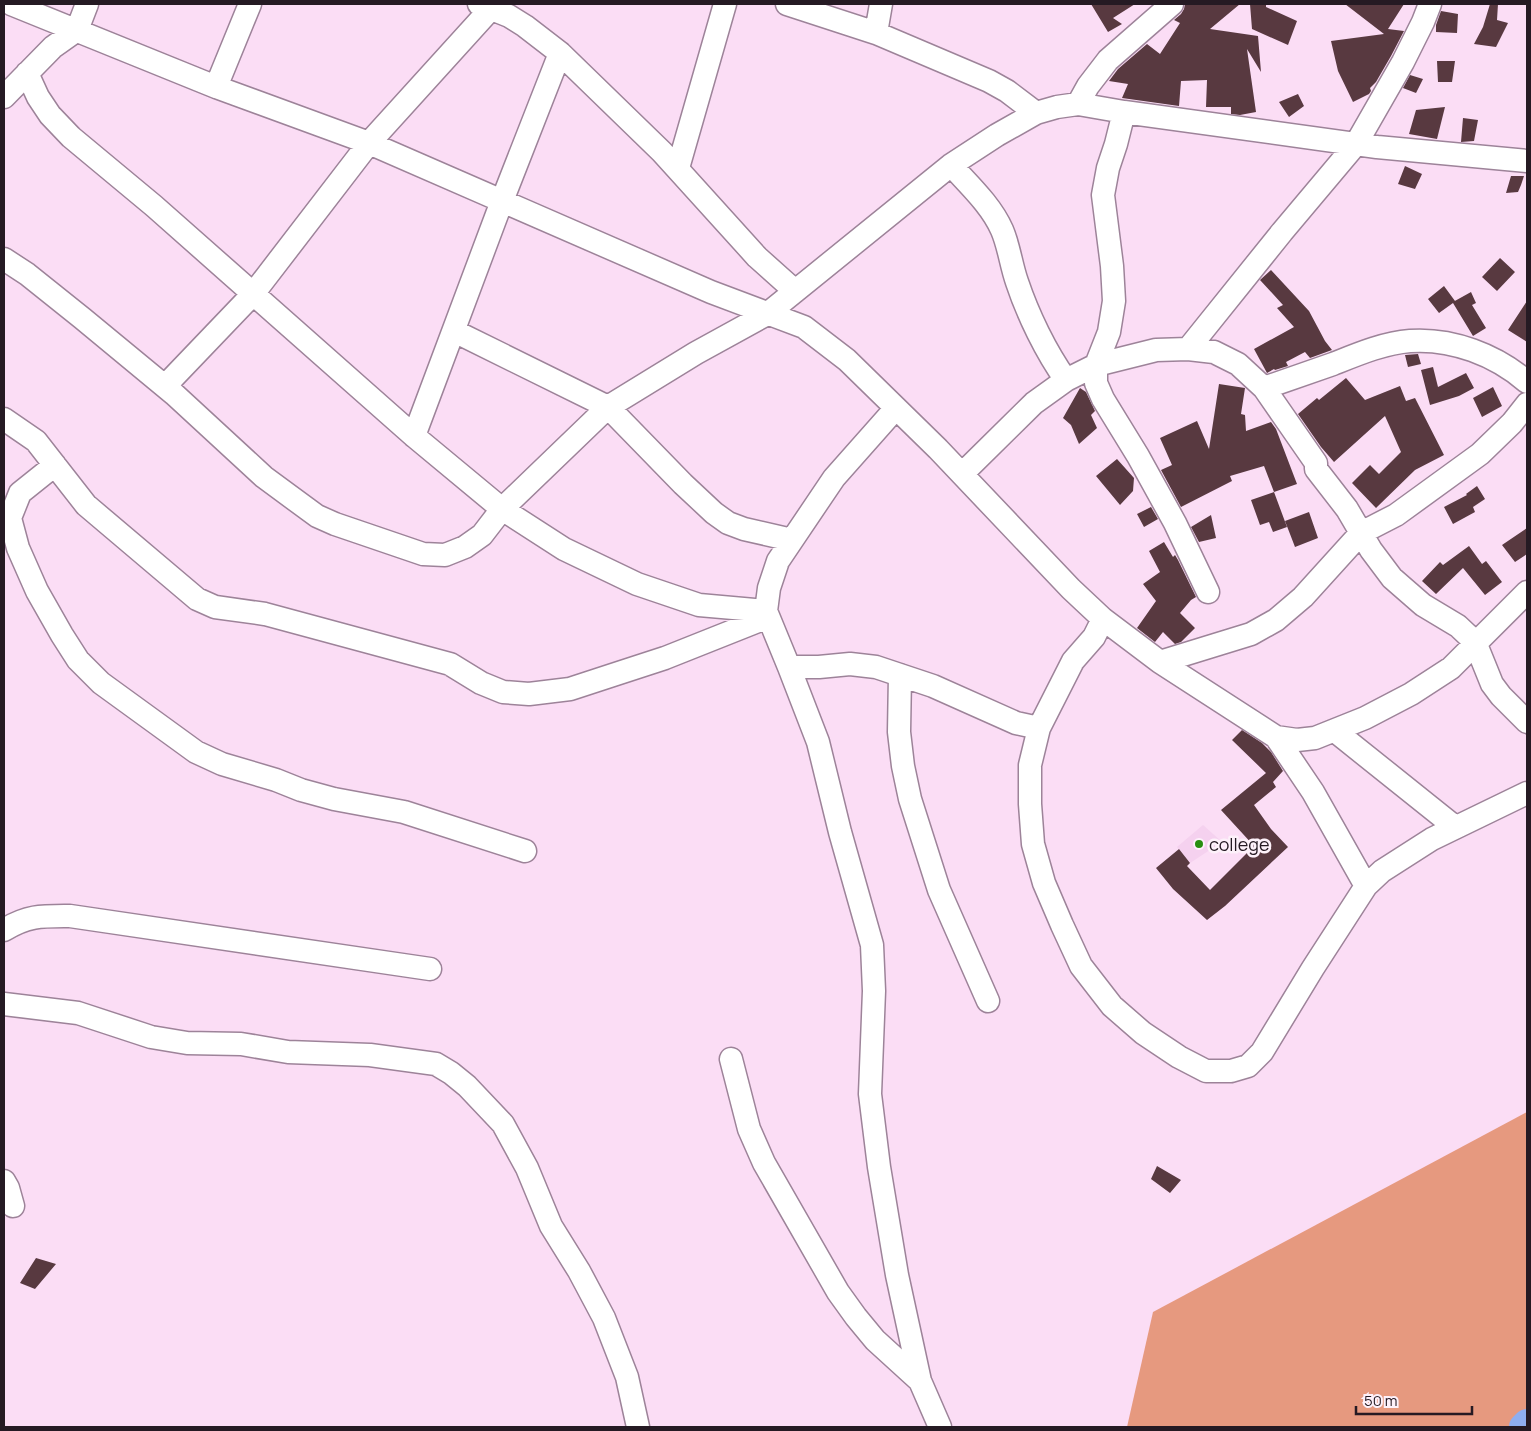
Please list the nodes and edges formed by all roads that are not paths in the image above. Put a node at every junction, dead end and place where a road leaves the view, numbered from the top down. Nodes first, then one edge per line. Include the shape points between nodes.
1 (11, 4) edge
2 (87, 4) edge
3 (250, 4) edge
4 (725, 4) edge
5 (787, 4) edge
6 (881, 4) edge
7 (1172, 4) edge
8 (1430, 4) edge
9 (488, 5) edge
10 (78, 30) junction
11 (876, 34) junction
12 (560, 53) junction
13 (27, 73) junction
14 (216, 87) junction
15 (4, 96) edge
16 (1078, 104) junction
17 (1124, 112) junction
18 (1036, 113) junction
19 (369, 143) junction
20 (1356, 144) junction
21 (1527, 162) edge
22 (951, 165) junction
23 (678, 168) junction
24 (502, 201) junction
25 (4, 260) edge
26 (795, 291) junction
27 (253, 294) junction
28 (767, 314) junction
29 (454, 331) junction
30 (1188, 349) junction
31 (1096, 365) junction
32 (1066, 380) junction
33 (1527, 382) edge
34 (165, 386) junction
35 (1264, 388) junction
36 (1527, 404) edge
37 (608, 407) junction
38 (896, 408) junction
39 (4, 419) edge
40 (414, 436) junction
41 (55, 465) junction
42 (962, 474) junction
43 (502, 510) junction
44 (1361, 533) junction
45 (792, 540) junction
46 (1208, 592) dead end
47 (1527, 592) edge
48 (767, 614) junction
49 (1103, 619) junction
50 (1475, 642) junction
51 (1160, 662) junction
52 (789, 667) junction
53 (900, 675) junction
54 (1527, 722) edge
55 (1039, 728) junction
56 (1335, 730) junction
57 (1276, 737) junction
58 (1527, 793) edge
59 (1455, 827) junction
60 (525, 851) dead end
61 (1366, 886) junction
62 (4, 930) edge
63 (430, 969) dead end
64 (988, 1001) dead end
65 (4, 1004) edge
66 (731, 1059) dead end
67 (4, 1181) edge
68 (13, 1206) dead end
69 (920, 1381) junction
70 (638, 1427) edge
71 (940, 1427) edge

1 - 10 street
2 - 10 street
3 - 14 street
4 - 23 street
5 - 11 street
6 - 11 street
7 - 16 street via 1108,60
8 - 20 street via 1403,62
9 - 12 street via 525,26
9 - 19 street
10 - 13 street via 53,47
10 - 14 street
11 - 18 street via 989,81
12 - 23 street
12 - 24 street
13 - 15 street
13 - 27 street via 50,115 71,137
14 - 19 street
16 - 17 street
16 - 18 street
17 - 20 street
17 - 31 street via 1103,195 1114,302 1109,332
18 - 22 street
19 - 24 street
19 - 27 street
20 - 21 street
20 - 30 street
22 - 26 street
22 - 32 street via 974,189 1003,231 1027,307 1046,348
23 - 26 street via 757,257
24 - 28 street
24 - 29 street
25 - 34 street via 27,274
26 - 28 street
27 - 34 street
27 - 40 street
28 - 37 street
28 - 38 street via 804,327 827,343
29 - 37 street
29 - 40 street
30 - 31 street via 1156,350
30 - 35 street via 1214,352 1238,364
31 - 32 street
31 - 46 street via 1096,383 1103,399 1176,523
32 - 42 street via 1034,403
33 - 35 street via 1512,369 1473,350 1411,341 1358,354
34 - 43 street via 264,477 317,516 335,524 423,554 445,554 465,547 482,535
35 - 44 street
36 - 44 street via 1480,454 1396,514
37 - 43 street
37 - 45 street via 714,513 744,529
38 - 42 street
38 - 45 street via 834,478
39 - 41 street via 36,441
40 - 43 street
41 - 48 street via 86,505 197,599 215,607 265,614 450,664 503,692 530,694 570,689 665,658
41 - 60 street via 20,493 10,518 18,548 54,620 78,660 102,683 196,752 222,764 334,799 404,812
42 - 49 street
43 - 48 street via 564,549 637,584 698,605
44 - 50 street via 1392,578
44 - 51 street via 1304,597 1276,620 1251,634
45 - 48 street via 778,561 768,588
47 - 50 street
48 - 52 street
49 - 51 street
49 - 55 street via 1094,637 1073,661
50 - 54 street via 1492,684
50 - 56 street via 1451,668 1412,694
51 - 57 street
52 - 53 street via 850,664 876,667
52 - 69 street via 818,742 872,945 874,991 870,1094 897,1274
53 - 55 street via 1016,723
53 - 64 street via 899,732 910,798 939,890
55 - 61 street via 1030,765 1033,844 1044,883 1081,966 1112,1006 1143,1034 1206,1071 1231,1071 1248,1066 1262,1052
56 - 57 street via 1315,738
56 - 59 street
57 - 61 street via 1313,792
58 - 59 street
59 - 61 street via 1382,872
62 - 63 street via 18,921 37,916 70,916
65 - 70 street via 78,1013 151,1036 187,1043 241,1044 288,1052 370,1055 436,1064 451,1073 473,1091 503,1124 527,1168 551,1226 604,1318 627,1377
66 - 69 street via 749,1129 764,1163 838,1292 875,1340
67 - 68 street
69 - 71 street

